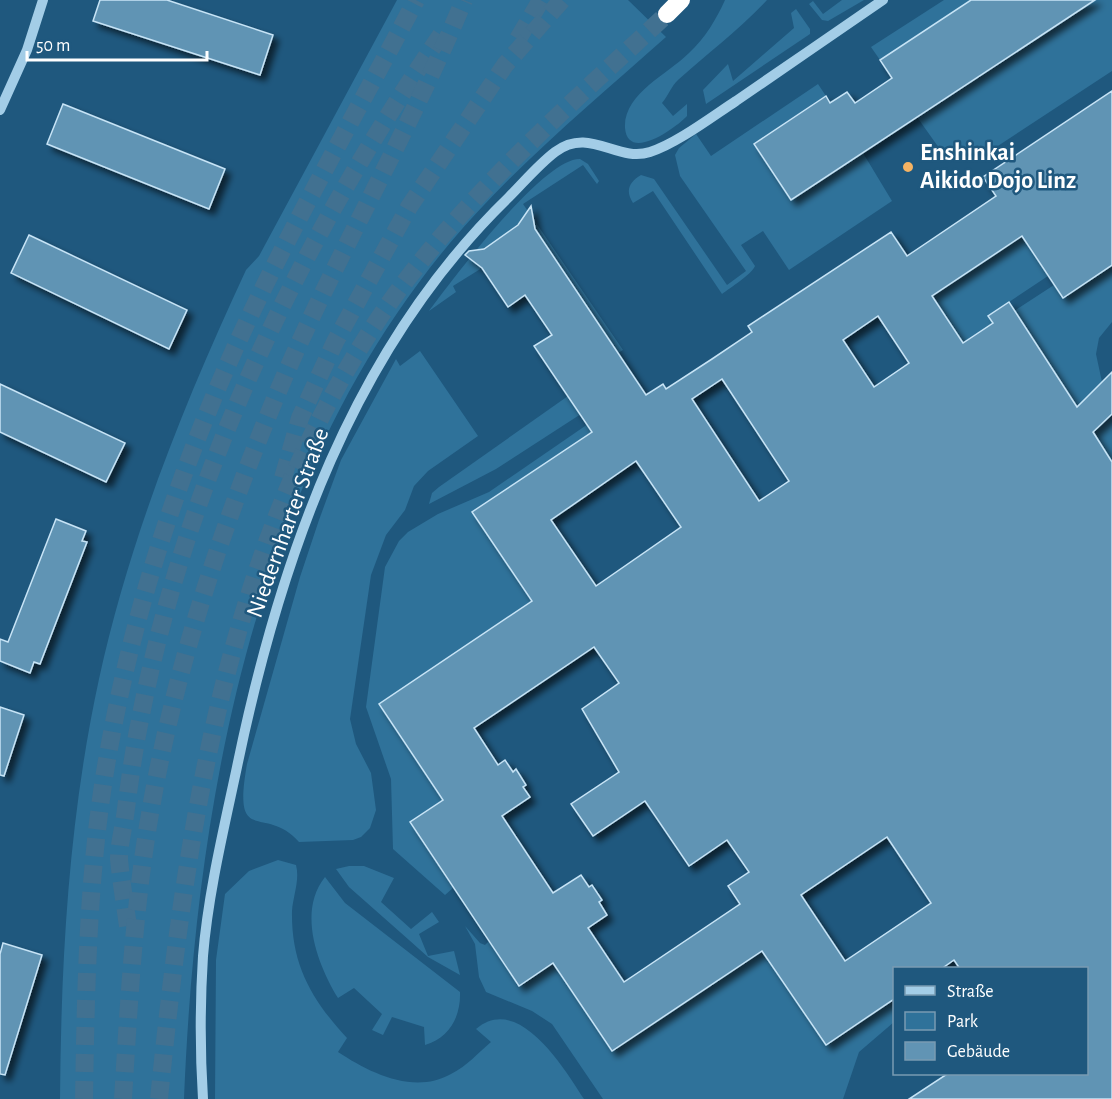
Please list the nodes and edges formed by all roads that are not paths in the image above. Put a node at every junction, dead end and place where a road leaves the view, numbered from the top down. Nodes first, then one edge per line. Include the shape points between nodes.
1 (43, 0) edge
2 (681, 0) edge
3 (883, 0) edge
4 (667, 14) tunnel mouth
5 (0, 110) edge
6 (202, 1099) edge

1 - 5 street via 27,50
2 - 4 highway
3 - 6 street, Niedernharter Straße via 709,119 651,152 627,153 588,142 567,144 551,155 483,221 392,342 347,422 315,495 246,720 203,954

